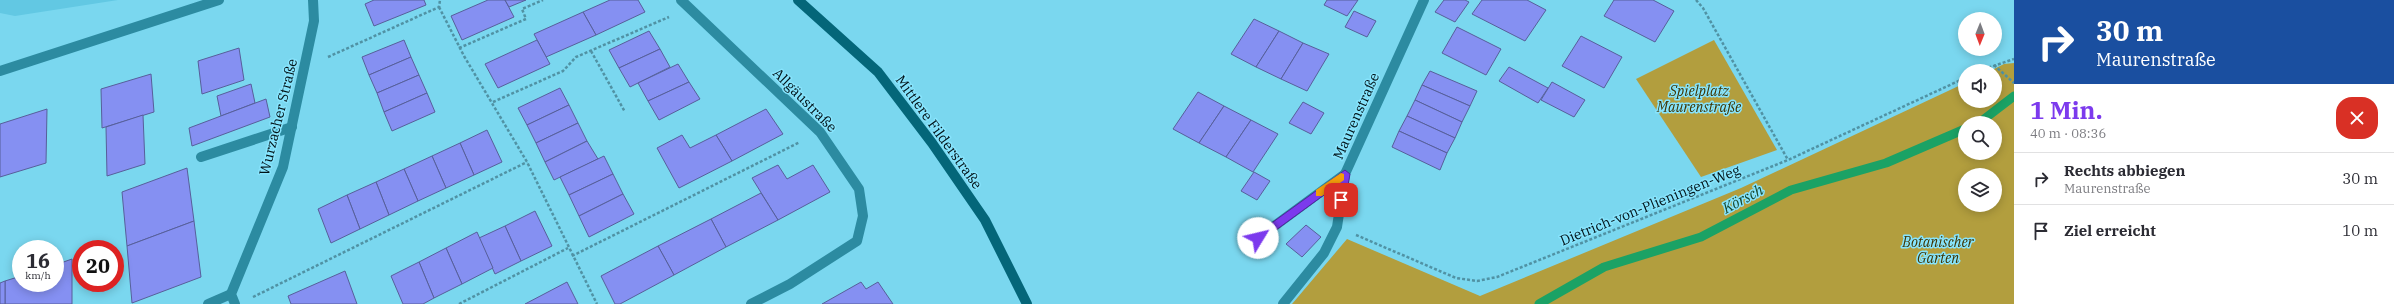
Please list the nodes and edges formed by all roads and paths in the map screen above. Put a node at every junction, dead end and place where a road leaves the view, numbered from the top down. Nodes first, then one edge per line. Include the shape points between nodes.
1 (219, 0) edge
2 (313, 0) edge
3 (440, 0) edge
4 (543, 0) edge
5 (681, 0) edge
6 (798, 0) edge
7 (1424, 0) edge
8 (1696, 0) edge
9 (438, 7) junction
10 (690, 8) junction
11 (459, 48) junction
12 (591, 50) junction
13 (2014, 59) edge
14 (1994, 64) edge
15 (304, 67) junction
16 (0, 71) edge
17 (2002, 72) edge
18 (1958, 81) edge
19 (2014, 83) edge
20 (493, 102) junction
21 (625, 112) dead end
22 (292, 126) junction
23 (820, 132) junction
24 (201, 158) dead end
25 (1788, 160) junction
26 (527, 162) junction
27 (1345, 174) junction
28 (1338, 227) junction
29 (1258, 238) dead end
30 (568, 248) junction
31 (572, 256) junction
32 (233, 299) edge
33 (247, 300) dead end
34 (208, 304) edge
35 (459, 304) edge
36 (597, 304) edge
37 (751, 304) edge
38 (1027, 304) edge
39 (1283, 304) edge

1 - 16 street
2 - 15 street, Wurzacher Straße via 314,21
3 - 9 path
4 - 11 path via 522,9 526,19
5 - 10 street, Allgäustraße
6 - 38 main road, Mittlere Filderstraße via 878,72 932,143 985,220
7 - 27 street, Maurenstraße
8 - 25 path via 1703,8
9 - 11 path
9 - 15 path
10 - 12 path
10 - 23 street, Allgäustraße
11 - 20 path
12 - 20 path via 576,57 563,71
12 - 21 path
13 - 14 path
15 - 22 street, Wurzacher Straße
17 - 19 path
18 - 25 path, Dietrich-von-Plieningen-Weg
20 - 26 path
22 - 24 street
22 - 32 street, Wurzacher Straße via 283,167
23 - 31 path
23 - 37 street, Allgäustraße via 860,188 863,216 857,241 790,284
25 - 28 path, Dietrich-von-Plieningen-Weg via 1497,277 1477,282 1456,278
26 - 30 path
26 - 33 path
27 - 28 street, Maurenstraße
27 - 29 street
28 - 39 street, Maurenstraße via 1324,253
30 - 31 path
30 - 35 path
31 - 36 path
32 - 34 street

